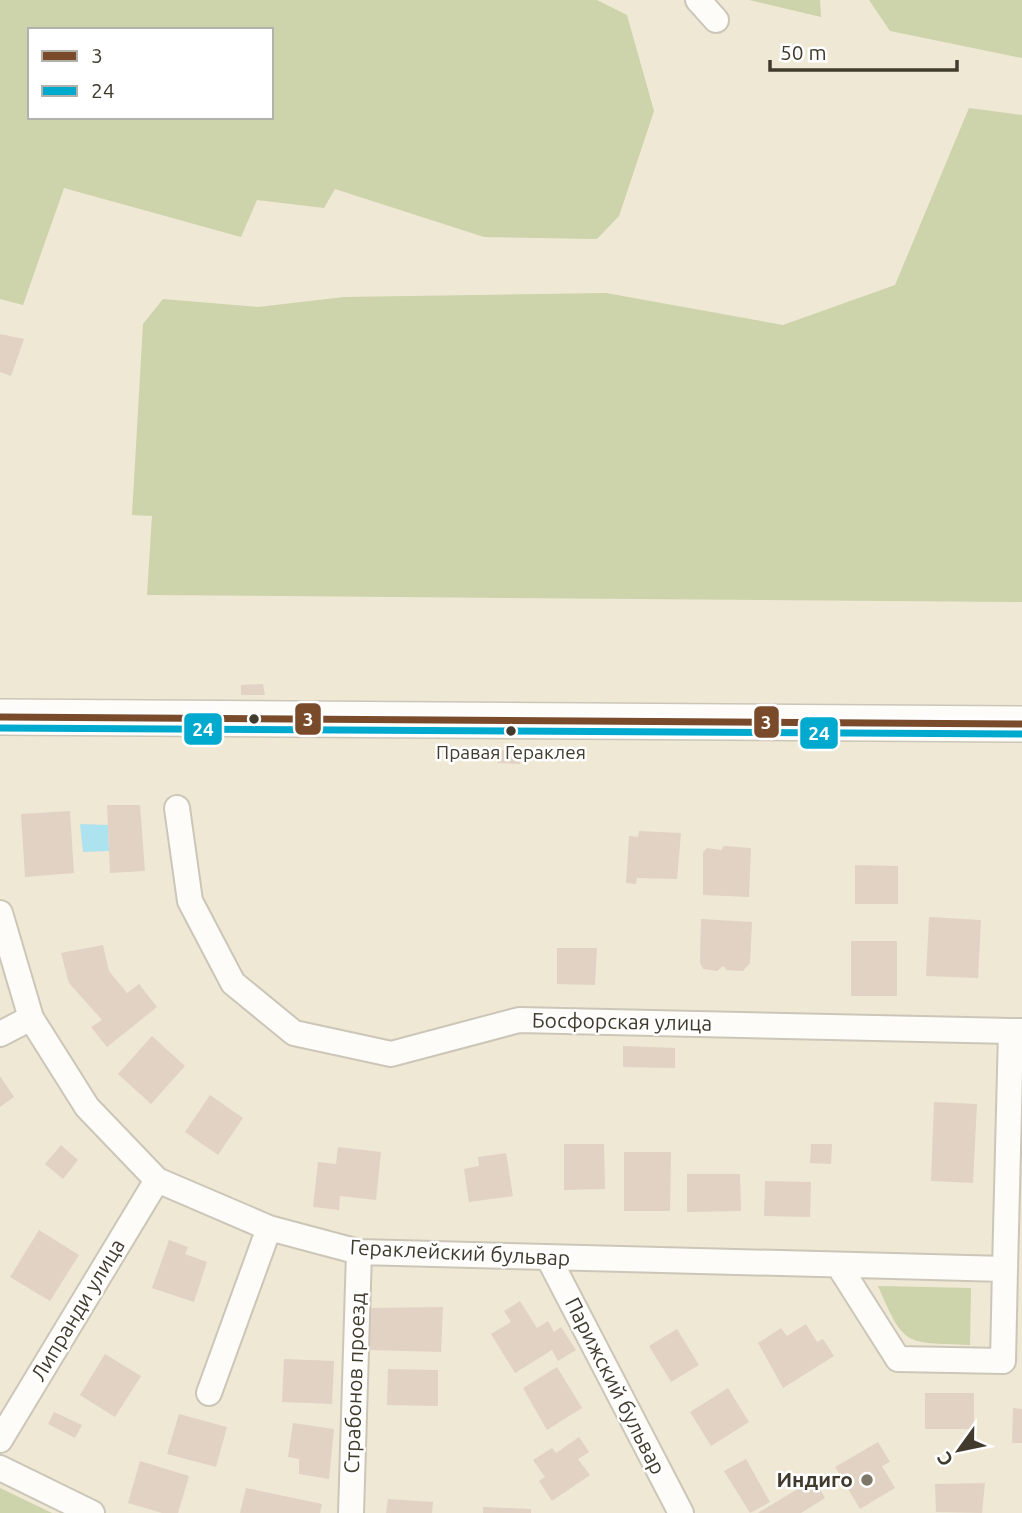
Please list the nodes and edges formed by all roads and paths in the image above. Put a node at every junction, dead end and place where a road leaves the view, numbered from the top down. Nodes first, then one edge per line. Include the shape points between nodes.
1 (698, 0) edge
2 (716, 20) dead end
3 (0, 717) edge
4 (1022, 724) edge
5 (177, 808) dead end
6 (0, 913) edge
7 (31, 1018) junction
8 (1017, 1031) edge
9 (0, 1034) edge
10 (157, 1180) junction
11 (269, 1228) junction
12 (359, 1252) junction
13 (549, 1259) junction
14 (839, 1265) junction
15 (1005, 1269) junction
16 (209, 1393) dead end
17 (0, 1440) edge
18 (0, 1468) edge
19 (92, 1513) edge
20 (351, 1513) edge
21 (681, 1513) edge

1 - 2 street
3 - 4 main road
5 - 8 street, Босфорская улица via 191,901 227,972 233,983 294,1033 391,1054 519,1020
6 - 7 street, Гераклейский бульвар
7 - 9 street
7 - 10 street, Гераклейский бульвар via 87,1108
8 - 15 street, Босфорская улица
10 - 11 street, Гераклейский бульвар
10 - 17 street, Липранди улица
11 - 12 street, Гераклейский бульвар
11 - 16 street
12 - 13 street, Гераклейский бульвар
12 - 20 street, Страбонов проезд
13 - 14 street, Гераклейский бульвар
13 - 21 street, Парижский бульвар
14 - 15 street, Гераклейский бульвар
14 - 15 street via 898,1359 1003,1361
18 - 19 street

